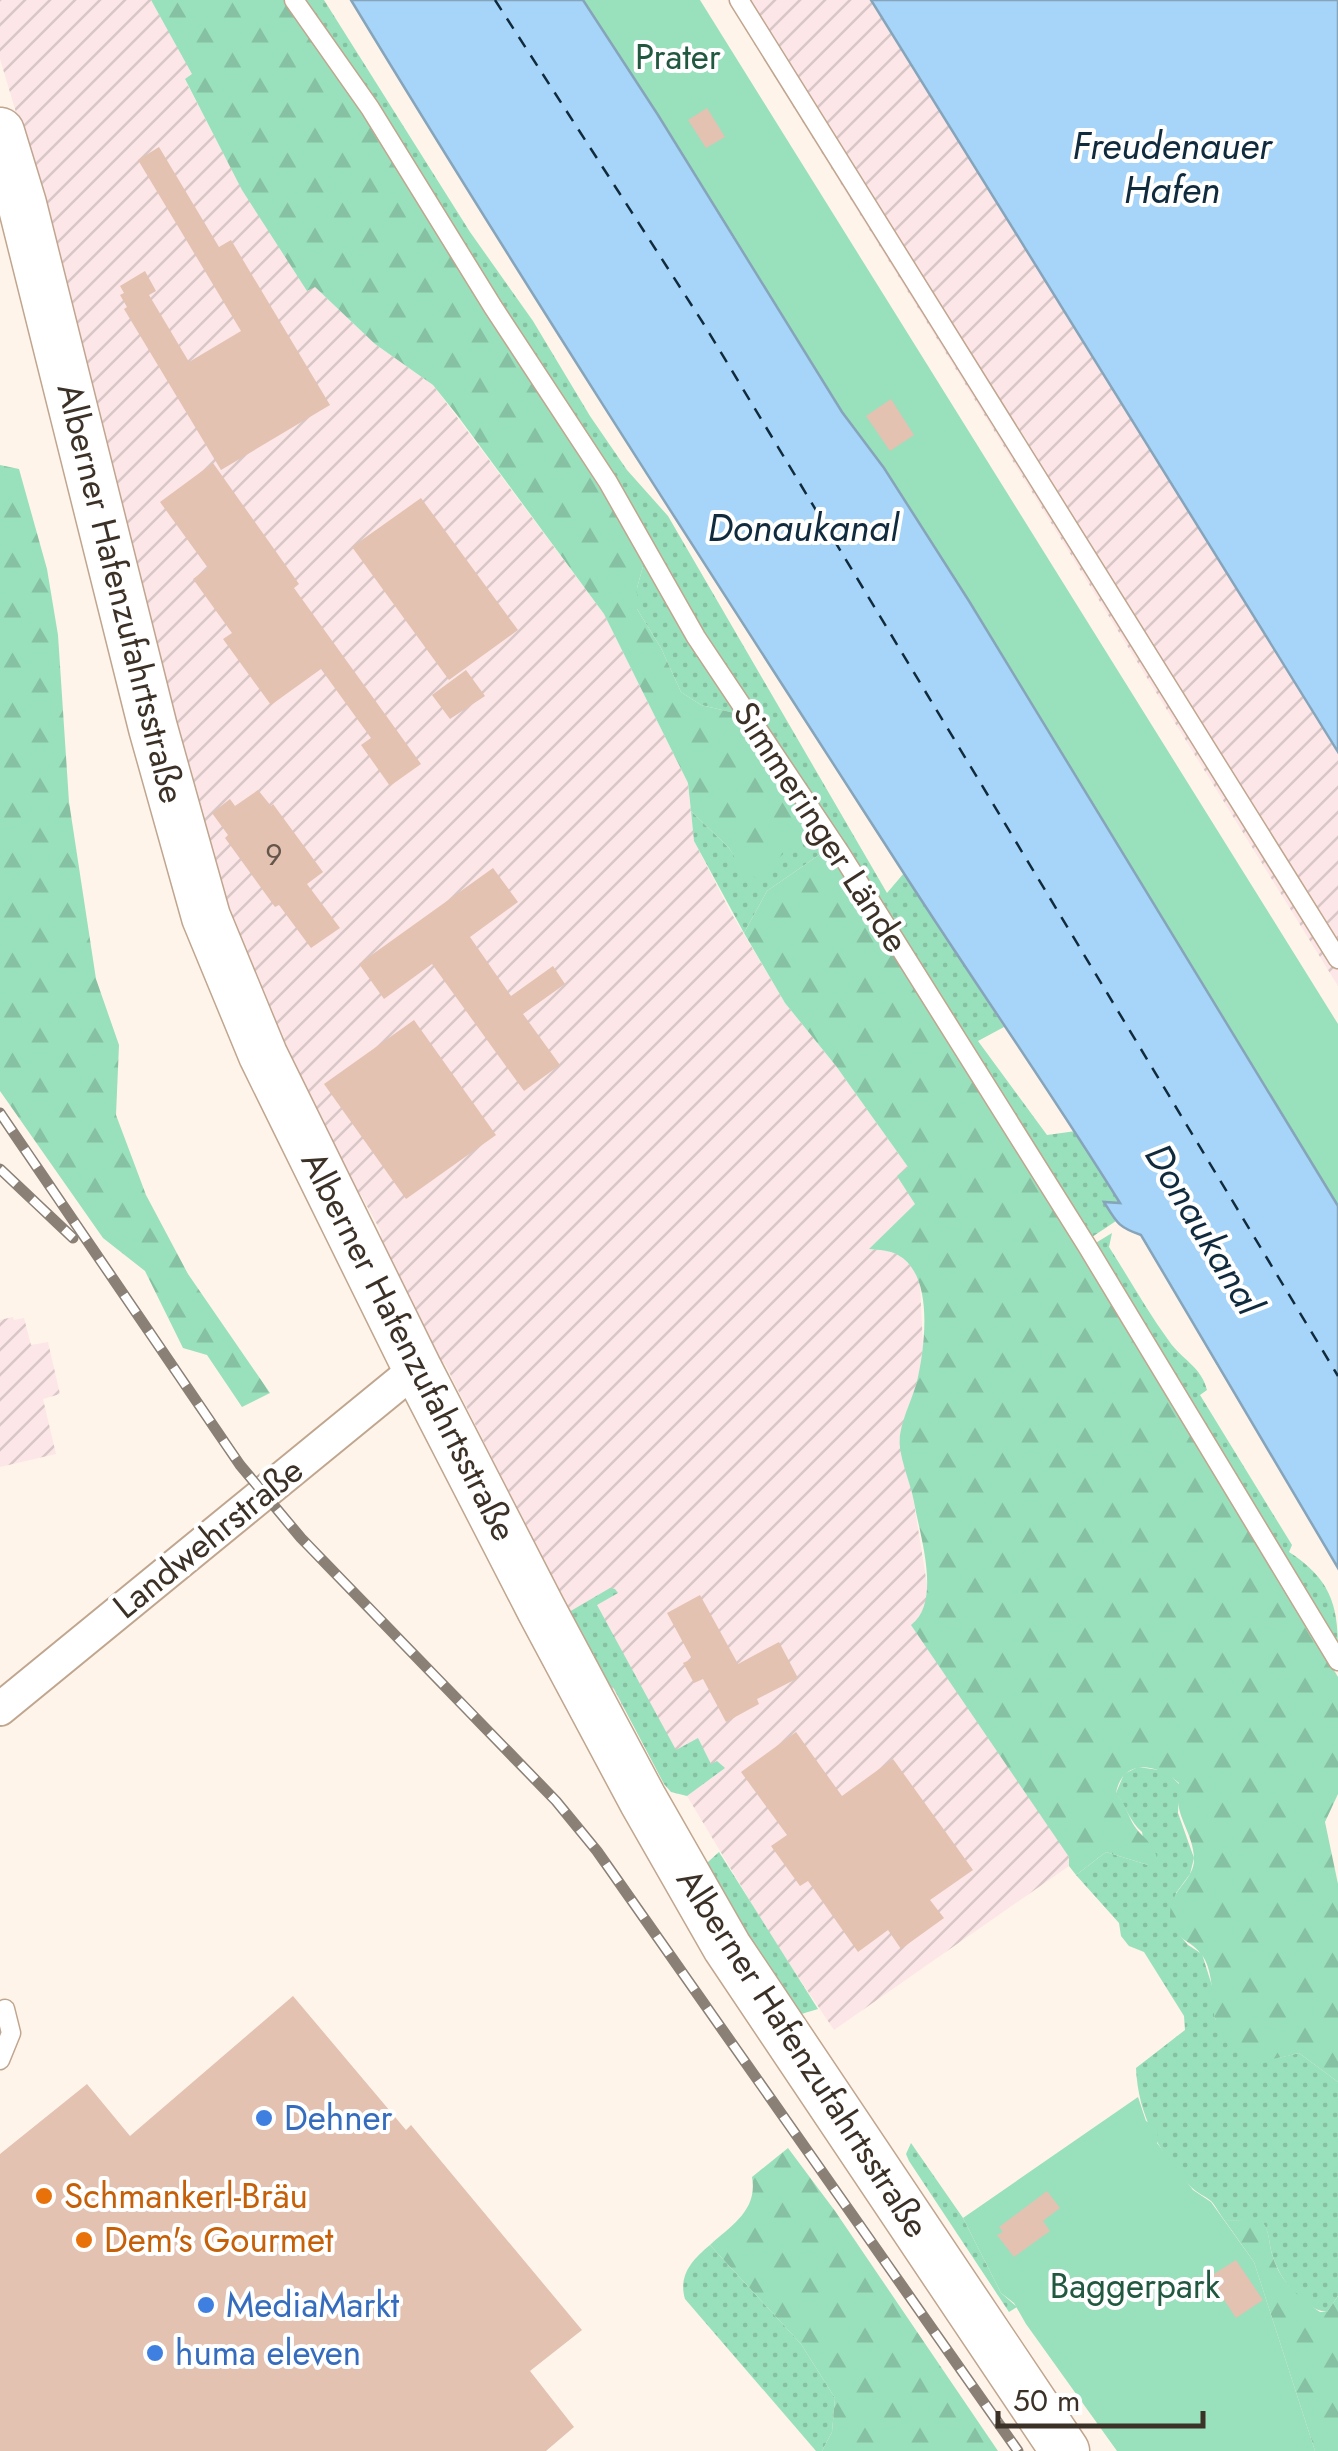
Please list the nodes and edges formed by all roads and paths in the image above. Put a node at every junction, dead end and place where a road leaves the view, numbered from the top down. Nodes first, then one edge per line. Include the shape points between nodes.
1 (294, 0) edge
2 (739, 0) edge
3 (0, 132) edge
4 (1338, 959) edge
5 (417, 1368) junction
6 (1338, 1660) edge
7 (0, 1708) edge
8 (5, 2009) dead end
9 (0, 2060) edge
10 (1065, 2451) edge

1 - 6 lane, Simmeringer Lände via 608,482 696,637 841,854
2 - 4 lane
3 - 5 street, Alberner Hafenzufahrtsstraße via 206,917 264,1055
5 - 7 street, Landwehrstraße
5 - 10 street, Alberner Hafenzufahrtsstraße via 727,1947
8 - 9 lane via 11,2033

